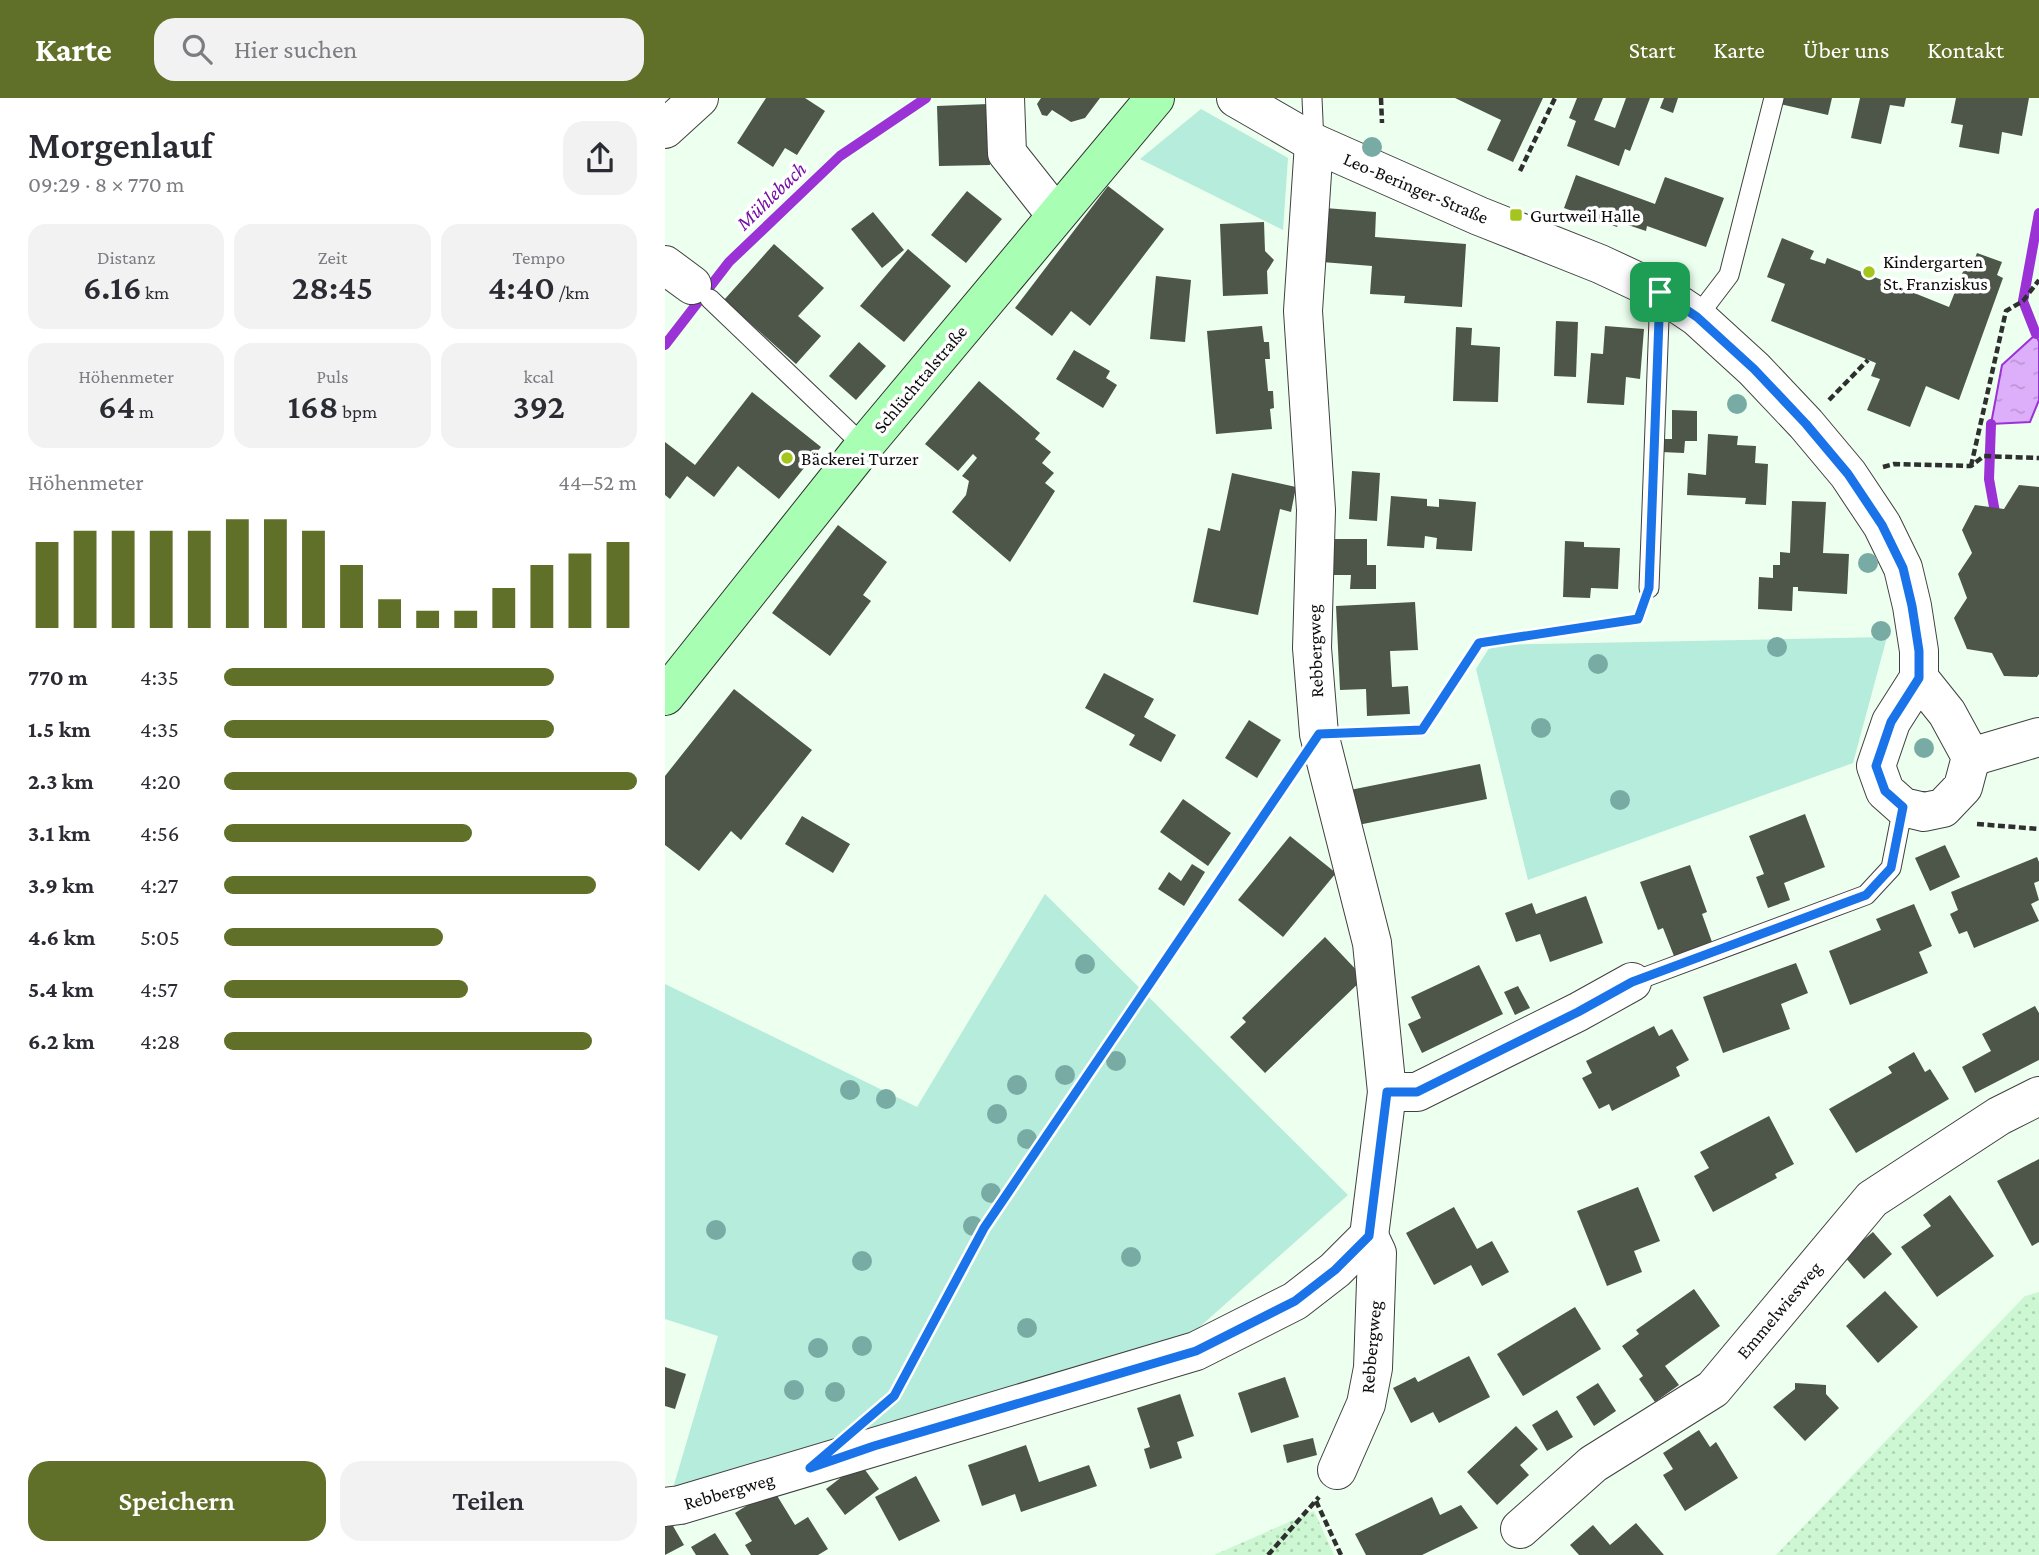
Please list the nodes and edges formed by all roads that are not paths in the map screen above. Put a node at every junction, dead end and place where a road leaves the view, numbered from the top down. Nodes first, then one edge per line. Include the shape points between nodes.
1 (699, 98) edge
2 (1005, 98) edge
3 (1155, 98) edge
4 (1236, 98) edge
5 (1312, 98) edge
6 (1774, 98) edge
7 (665, 129) edge
8 (1314, 143) junction
9 (1056, 215) junction
10 (689, 283) edge
11 (1660, 292) junction
12 (1697, 317) junction
13 (864, 446) junction
14 (1649, 588) road end
15 (1919, 678) junction
16 (665, 696) edge
17 (2039, 737) edge
18 (1971, 757) junction
19 (1903, 807) junction
20 (1632, 982) joint
21 (1387, 1092) junction
22 (2039, 1097) edge
23 (1369, 1236) junction
24 (1337, 1470) road end
25 (665, 1507) edge
26 (1520, 1529) dead end

1 - 7 street
2 - 9 street via 1006,153
3 - 9 main road, Schlüchttalstraße
4 - 8 street, Leo-Beringer-Straße
5 - 8 lane
6 - 12 lane via 1729,275
8 - 11 street, Leo-Beringer-Straße
8 - 21 street, Rebbergweg via 1303,311 1316,510 1312,648 1319,734 1372,943
9 - 13 main road, Schlüchttalstraße
10 - 13 lane
11 - 12 street, Leo-Beringer-Straße
11 - 14 lane
12 - 15 street, Leo-Beringer-Straße via 1806,424 1882,525 1903,568 1919,651
13 - 16 main road, Schlüchttalstraße
15 - 18 street via 1947,713
15 - 19 street via 1891,722 1876,766 1885,791
17 - 18 street
18 - 19 street via 1963,787 1943,808 1924,812
19 - 20 lane via 1891,868 1866,895
20 - 21 street via 1417,1092
21 - 23 street, Rebbergweg
22 - 26 street, Emmelwiesweg via 1999,1116 1872,1199 1713,1389 1593,1464
23 - 24 street, Rebbergweg via 1377,1253 1373,1368 1366,1404
23 - 25 street, Rebbergweg via 1295,1301 1196,1351 797,1472

